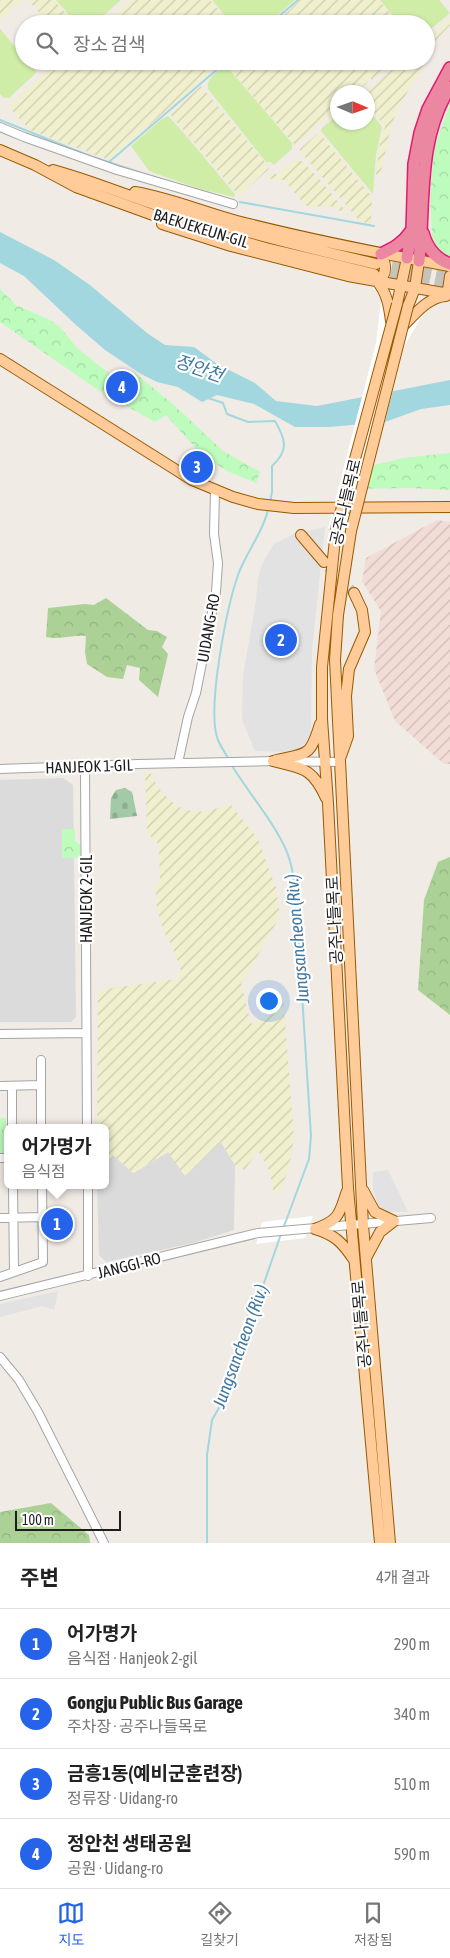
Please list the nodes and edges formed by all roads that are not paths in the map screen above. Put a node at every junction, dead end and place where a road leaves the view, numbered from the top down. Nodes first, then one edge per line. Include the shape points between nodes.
1 (450, 68) edge
2 (450, 87) edge
3 (0, 127) edge
4 (0, 150) edge
5 (110, 193) junction
6 (233, 204) dead end
7 (417, 230) junction
8 (407, 258) junction
9 (419, 260) junction
10 (450, 265) edge
11 (377, 268) junction
12 (450, 276) edge
13 (401, 286) junction
14 (415, 288) junction
15 (450, 294) edge
16 (392, 303) junction
17 (403, 326) junction
18 (0, 359) edge
19 (215, 491) junction
20 (450, 506) edge
21 (301, 535) dead end
22 (324, 562) tunnel mouth
23 (354, 592) tunnel mouth
24 (322, 719) junction
25 (273, 761) junction
26 (326, 762) junction
27 (339, 762) junction
28 (178, 763) junction
29 (85, 766) junction
30 (0, 769) edge
31 (328, 803) junction
32 (86, 1033) junction
33 (0, 1034) edge
34 (41, 1060) dead end
35 (41, 1085) junction
36 (0, 1086) edge
37 (12, 1086) junction
38 (12, 1124) edge
39 (41, 1124) edge
40 (87, 1124) edge
41 (361, 1187) junction
42 (348, 1188) junction
43 (13, 1189) edge
44 (42, 1189) edge
45 (88, 1189) edge
46 (13, 1217) junction
47 (42, 1217) junction
48 (0, 1218) edge
49 (431, 1218) dead end
50 (394, 1222) junction
51 (363, 1225) junction
52 (352, 1226) junction
53 (312, 1230) junction
54 (360, 1260) junction
55 (14, 1272) junction
56 (88, 1276) junction
57 (0, 1277) edge
58 (0, 1296) edge
59 (0, 1356) edge
60 (104, 1543) edge
61 (380, 1543) edge
62 (390, 1543) edge

1 - 7 highway via 428,109 420,133 414,164
2 - 7 highway via 429,135
3 - 6 street via 117,170
4 - 5 main road, BAEKJEKEUN-GIL via 76,187
5 - 11 main road, BAEKJEKEUN-GIL via 168,220 214,234
5 - 11 main road via 150,195 288,234
7 - 8 highway
7 - 9 highway
7 - 10 highway via 436,257
7 - 11 highway
8 - 9 main road
8 - 11 main road
8 - 13 main road, 공주나들목로
9 - 10 main road
9 - 14 main road, 공주나들목로
11 - 13 main road
11 - 16 main road
12 - 15 main road
13 - 14 main road
13 - 16 main road, 공주나들목로
14 - 15 main road
14 - 17 main road, 공주나들목로, bridge
15 - 17 main road via 420,308
16 - 24 main road, 공주나들목로, bridge via 391,321 336,529 322,667
17 - 27 main road, 공주나들목로, bridge via 351,532 338,615 334,660
18 - 19 main road via 192,480
19 - 20 main road via 258,504 294,508
19 - 28 street, UIDANG-RO via 216,592
21 - 22 main road
23 - 27 main road via 362,610 365,632 349,669 346,696 348,736
24 - 25 main road via 315,743 309,750
24 - 26 main road, 공주나들목로
25 - 26 street, HANJEOK 1-GIL
25 - 28 street, HANJEOK 1-GIL
25 - 31 main road via 311,773
26 - 27 street, HANJEOK 1-GIL
26 - 31 main road, 공주나들목로
27 - 41 main road, 공주나들목로
28 - 29 street, HANJEOK 1-GIL
29 - 30 street, HANJEOK 1-GIL
29 - 32 street, HANJEOK 2-GIL
31 - 42 main road, 공주나들목로
32 - 33 street
32 - 40 street, HANJEOK 2-GIL
34 - 35 street
35 - 37 street
35 - 39 street
36 - 37 street
37 - 38 street
41 - 50 main road via 375,1212
41 - 51 main road, 공주나들목로
42 - 52 main road, 공주나들목로
42 - 53 main road via 334,1221
43 - 46 street
44 - 47 street
45 - 56 street
46 - 47 street
46 - 48 street
46 - 55 street
47 - 55 street via 43,1262
49 - 50 street
50 - 51 street
50 - 54 main road via 380,1232
51 - 52 street
51 - 54 main road, 공주나들목로
52 - 53 street
52 - 54 main road, 공주나들목로
53 - 54 main road via 335,1236
53 - 56 street, JANGGI-RO via 258,1233
54 - 61 main road, 공주나들목로
54 - 62 main road, 공주나들목로
55 - 57 street
56 - 58 street, JANGGI-RO
59 - 60 street via 38,1412

